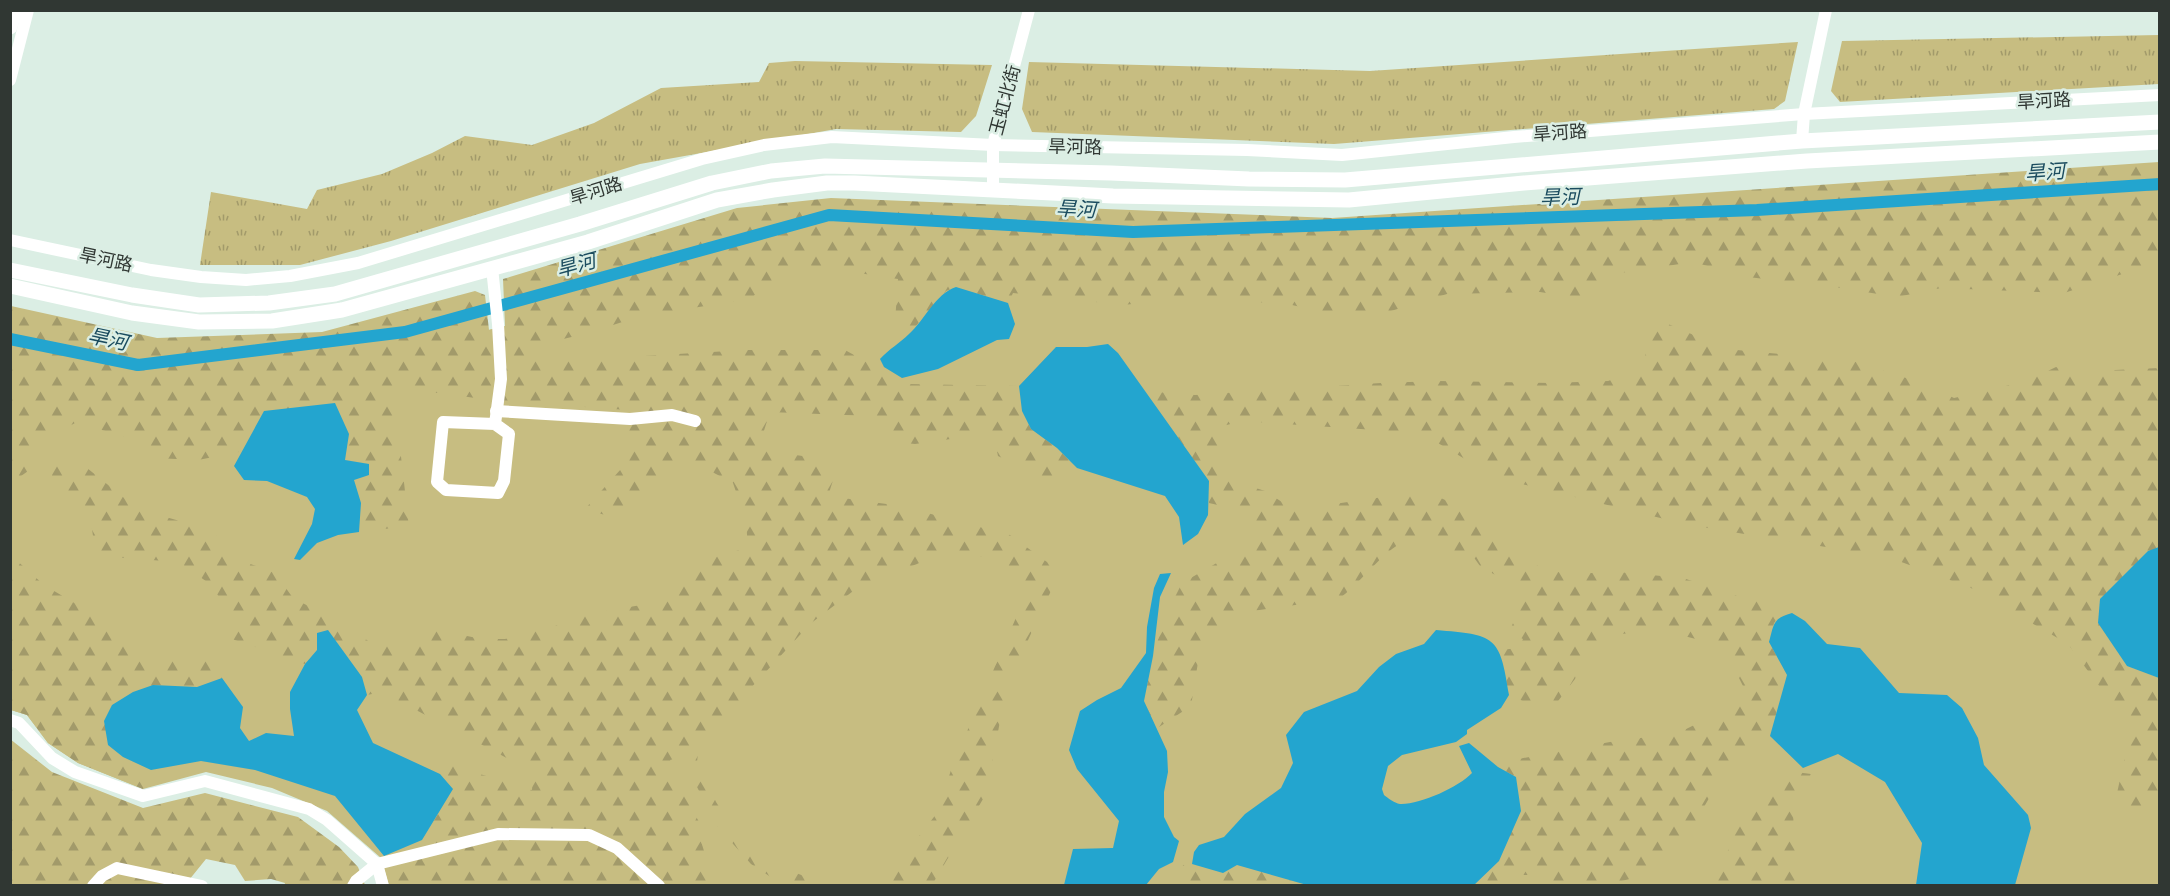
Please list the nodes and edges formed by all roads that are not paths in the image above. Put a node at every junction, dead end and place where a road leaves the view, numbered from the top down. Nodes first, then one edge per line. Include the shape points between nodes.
1 (15, 10) edge
2 (28, 10) edge
3 (1029, 10) edge
4 (1826, 10) edge
5 (10, 27) edge
6 (10, 80) edge
7 (2160, 95) edge
8 (1804, 114) junction
9 (2160, 122) edge
10 (1900, 136) junction
11 (1802, 141) junction
12 (2160, 142) edge
13 (993, 145) junction
14 (1709, 148) junction
15 (1900, 156) junction
16 (854, 165) junction
17 (993, 169) junction
18 (1710, 169) junction
19 (854, 183) junction
20 (993, 190) junction
21 (10, 240) edge
22 (10, 270) edge
23 (493, 275) junction
24 (10, 286) edge
25 (496, 411) junction
26 (695, 421) dead end
27 (495, 424) junction
28 (10, 720) edge
29 (377, 864) junction
30 (93, 885) edge
31 (202, 885) edge
32 (353, 885) edge
33 (383, 885) edge
34 (659, 885) edge

1 - 5 main road
2 - 6 street
3 - 13 street, 玉虹北街
4 - 8 street
7 - 8 street, 旱河路
8 - 11 street
8 - 13 street, 旱河路 via 1342,155
9 - 10 main road, 旱河路
10 - 11 main road, 旱河路
10 - 15 main road
11 - 14 main road, 旱河路
12 - 15 main road
13 - 17 street, 玉虹北街
13 - 21 street, 旱河路 via 832,137 764,145 702,159 358,263 290,276 246,280 201,277
14 - 17 main road, 旱河路 via 1345,180
14 - 18 main road
15 - 18 main road
16 - 17 main road, 旱河路
16 - 19 main road
16 - 22 main road, 旱河路 via 771,171 712,183 335,294 269,303 200,305
17 - 20 street, 玉虹北街
18 - 20 main road via 1349,200
19 - 20 main road
19 - 23 main road via 827,183 717,200
23 - 24 main road via 342,310 272,321 200,322 132,314
23 - 25 street via 501,379
25 - 26 street via 630,419 672,415
25 - 27 street
27 - 27 street via 443,422 437,482 446,490 498,493 504,482 509,434
28 - 29 street via 19,723 52,758 75,772 142,796 206,781 309,810 327,820
29 - 32 street
29 - 33 street
29 - 34 street via 498,834 589,835 617,848
30 - 31 street via 117,868

